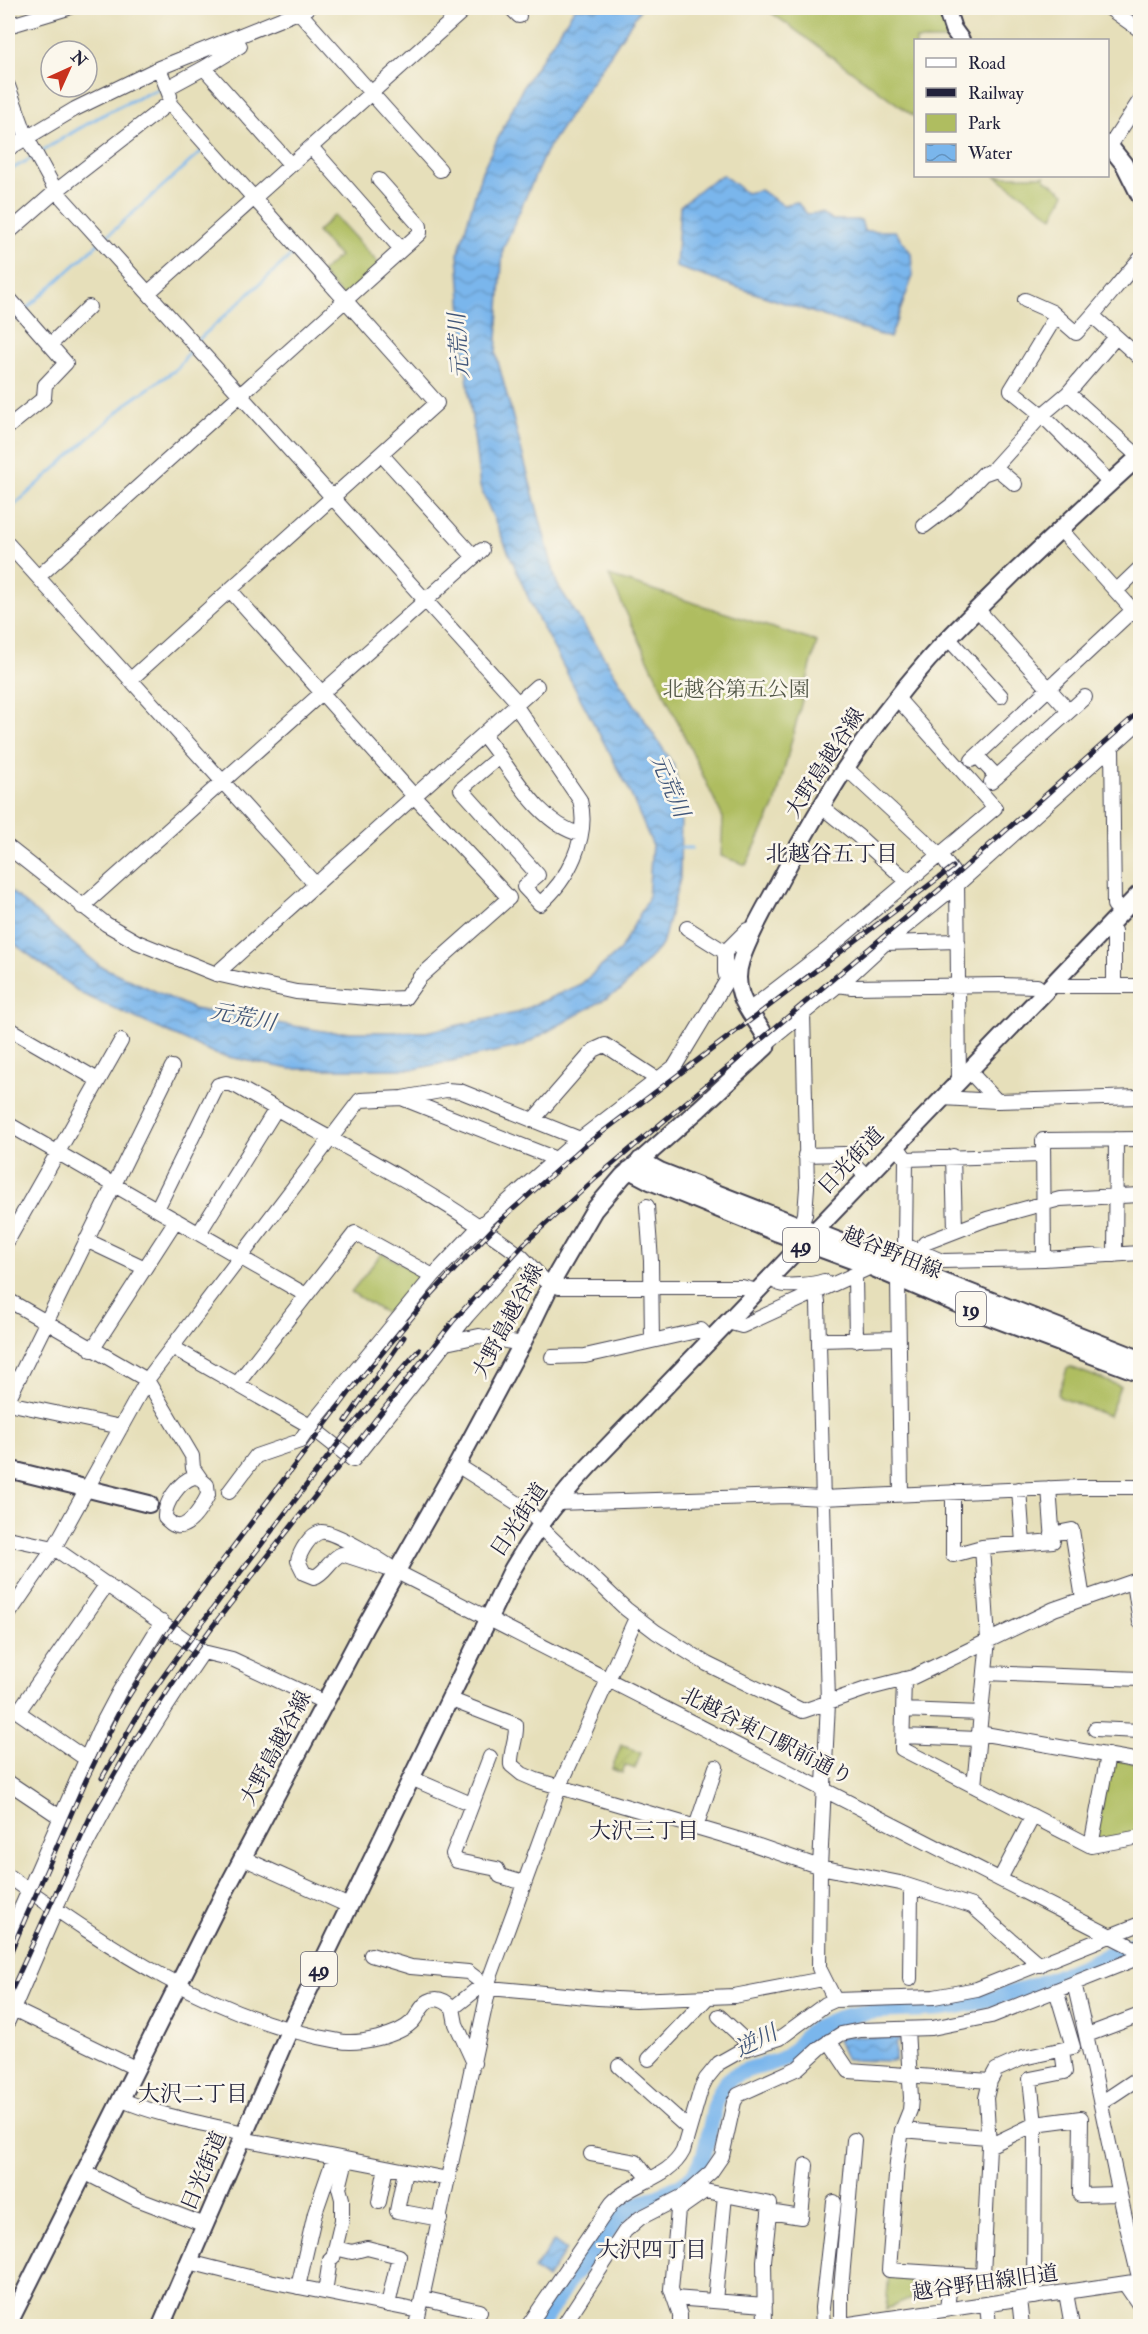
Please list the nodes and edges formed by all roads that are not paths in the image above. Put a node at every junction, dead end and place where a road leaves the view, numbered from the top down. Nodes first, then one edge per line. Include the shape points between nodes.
1 (68, 8) edge
2 (466, 8) edge
3 (946, 8) edge
4 (1109, 8) edge
5 (303, 10) edge
6 (8, 26) edge
7 (1140, 30) edge
8 (234, 38) junction
9 (959, 39) edge
10 (159, 68) junction
11 (204, 68) junction
12 (8, 86) edge
13 (167, 88) junction
14 (372, 92) junction
15 (1140, 100) edge
16 (169, 104) junction
17 (27, 138) junction
18 (1109, 145) edge
19 (311, 147) junction
20 (8, 149) edge
21 (291, 165) junction
22 (440, 170) dead end
23 (379, 180) dead end
24 (56, 191) junction
25 (1140, 196) edge
26 (253, 199) junction
27 (8, 232) edge
28 (401, 249) junction
29 (1140, 259) edge
30 (148, 293) junction
31 (8, 297) edge
32 (1025, 300) dead end
33 (344, 301) junction
34 (89, 307) dead end
35 (1056, 316) junction
36 (1093, 316) junction
37 (1116, 337) junction
38 (51, 344) junction
39 (1140, 358) edge
40 (1068, 393) junction
41 (240, 395) junction
42 (1042, 415) junction
43 (8, 427) edge
44 (381, 454) junction
45 (1140, 456) edge
46 (997, 469) junction
47 (1110, 483) junction
48 (1015, 484) dead end
49 (333, 497) junction
50 (924, 526) dead end
51 (1060, 529) junction
52 (8, 544) edge
53 (1140, 568) edge
54 (38, 577) junction
55 (230, 590) junction
56 (1116, 591) junction
57 (426, 600) junction
58 (976, 609) junction
59 (1137, 614) edge
60 (948, 638) junction
61 (130, 680) junction
62 (537, 686) dead end
63 (1048, 688) junction
64 (322, 693) junction
65 (1001, 696) dead end
66 (1085, 697) dead end
67 (897, 698) junction
68 (517, 704) junction
69 (1069, 711) junction
70 (1140, 721) edge
71 (483, 735) junction
72 (1112, 746) junction
73 (499, 757) junction
74 (846, 768) junction
75 (222, 783) junction
76 (414, 796) junction
77 (822, 807) junction
78 (580, 834) junction
79 (8, 847) edge
80 (941, 856) junction
81 (907, 881) junction
82 (315, 884) junction
83 (958, 884) junction
84 (1140, 893) edge
85 (82, 907) junction
86 (1121, 913) junction
87 (1108, 927) junction
88 (687, 928) dead end
89 (755, 929) junction
90 (958, 941) junction
91 (885, 943) junction
92 (725, 952) junction
93 (216, 974) junction
94 (732, 978) junction
95 (838, 985) junction
96 (958, 985) junction
97 (1114, 986) junction
98 (1140, 986) edge
99 (1048, 989) junction
100 (748, 1010) junction
101 (803, 1013) junction
102 (8, 1028) edge
103 (121, 1041) dead end
104 (768, 1042) junction
105 (172, 1067) dead end
106 (210, 1073) dead end
107 (964, 1076) junction
108 (657, 1079) junction
109 (98, 1080) junction
110 (223, 1082) junction
111 (1140, 1097) edge
112 (402, 1098) junction
113 (942, 1098) junction
114 (997, 1101) junction
115 (276, 1109) junction
116 (533, 1120) junction
117 (8, 1124) edge
118 (1140, 1138) edge
119 (331, 1139) junction
120 (580, 1139) junction
121 (1116, 1139) junction
122 (57, 1152) junction
123 (901, 1153) junction
124 (805, 1155) junction
125 (1042, 1155) junction
126 (953, 1156) junction
127 (556, 1159) junction
128 (635, 1165) junction
129 (867, 1177) junction
130 (113, 1184) junction
131 (1140, 1195) edge
132 (1115, 1196) junction
133 (1042, 1204) junction
134 (647, 1206) dead end
135 (157, 1209) junction
136 (8, 1210) edge
137 (20, 1218) junction
138 (176, 1220) junction
139 (481, 1225) junction
140 (956, 1230) junction
141 (199, 1233) junction
142 (806, 1233) junction
143 (8, 1240) edge
144 (86, 1240) junction
145 (918, 1251) junction
146 (1140, 1253) edge
147 (1115, 1255) junction
148 (521, 1256) junction
149 (240, 1257) junction
150 (1044, 1259) junction
151 (871, 1267) junction
152 (145, 1268) junction
153 (912, 1270) junction
154 (433, 1276) junction
155 (771, 1276) junction
156 (853, 1276) junction
157 (898, 1280) junction
158 (551, 1284) junction
159 (650, 1288) junction
160 (815, 1288) junction
161 (757, 1291) junction
162 (306, 1295) junction
163 (8, 1300) edge
164 (45, 1322) junction
165 (728, 1322) junction
166 (898, 1338) junction
167 (652, 1340) junction
168 (710, 1340) junction
169 (819, 1340) junction
170 (856, 1340) junction
171 (446, 1343) junction
172 (522, 1344) junction
173 (172, 1347) junction
174 (92, 1350) junction
175 (552, 1357) dead end
176 (1140, 1359) edge
177 (1140, 1373) edge
178 (147, 1380) junction
179 (237, 1384) junction
180 (8, 1402) edge
181 (310, 1426) junction
182 (121, 1427) junction
183 (457, 1465) junction
184 (193, 1468) junction
185 (8, 1469) edge
186 (185, 1481) junction
187 (202, 1481) junction
188 (1140, 1486) edge
189 (1049, 1488) junction
190 (88, 1489) junction
191 (1019, 1489) junction
192 (229, 1492) dead end
193 (953, 1492) junction
194 (901, 1494) junction
195 (822, 1498) junction
196 (171, 1499) junction
197 (555, 1503) junction
198 (149, 1504) junction
199 (165, 1518) junction
200 (539, 1524) junction
201 (1052, 1534) junction
202 (8, 1538) edge
203 (1023, 1543) junction
204 (982, 1546) junction
205 (54, 1548) junction
206 (397, 1572) junction
207 (1137, 1581) edge
208 (107, 1584) junction
209 (1083, 1599) junction
210 (8, 1615) edge
211 (489, 1618) junction
212 (636, 1618) junction
213 (162, 1622) junction
214 (1140, 1622) edge
215 (988, 1640) junction
216 (203, 1652) junction
217 (985, 1673) junction
218 (609, 1679) junction
219 (904, 1679) junction
220 (1140, 1679) edge
221 (449, 1699) junction
222 (326, 1702) junction
223 (828, 1703) junction
224 (13, 1708) edge
225 (903, 1710) junction
226 (981, 1713) junction
227 (1095, 1729) dead end
228 (1140, 1731) edge
229 (903, 1736) junction
230 (979, 1736) junction
231 (1108, 1755) junction
232 (490, 1757) dead end
233 (86, 1759) junction
234 (1140, 1761) edge
235 (716, 1767) dead end
236 (411, 1778) junction
237 (8, 1782) edge
238 (974, 1786) junction
239 (559, 1788) junction
240 (825, 1789) junction
241 (471, 1804) junction
242 (1033, 1816) junction
243 (60, 1817) junction
244 (696, 1827) junction
245 (1140, 1837) edge
246 (1091, 1846) junction
247 (243, 1858) junction
248 (820, 1867) junction
249 (8, 1876) edge
250 (1000, 1879) junction
251 (524, 1883) junction
252 (911, 1887) junction
253 (28, 1891) junction
254 (349, 1906) junction
255 (56, 1910) junction
256 (1140, 1924) edge
257 (1115, 1937) junction
258 (8, 1938) edge
259 (1140, 1951) edge
260 (371, 1955) dead end
261 (1140, 1957) edge
262 (1040, 1965) junction
263 (910, 1978) dead end
264 (823, 1979) junction
265 (1074, 1983) junction
266 (487, 1985) junction
267 (177, 1986) junction
268 (1056, 1990) junction
269 (707, 1998) junction
270 (835, 2000) junction
271 (453, 2008) junction
272 (10, 2015) edge
273 (1140, 2015) edge
274 (719, 2016) dead end
275 (907, 2029) junction
276 (289, 2031) junction
277 (1087, 2035) junction
278 (829, 2041) junction
279 (752, 2047) junction
280 (1062, 2050) junction
281 (649, 2059) dead end
282 (474, 2062) junction
283 (619, 2066) dead end
284 (135, 2068) junction
285 (908, 2075) junction
286 (1140, 2077) edge
287 (990, 2080) junction
288 (120, 2099) junction
289 (1101, 2103) junction
290 (1035, 2124) junction
291 (689, 2128) junction
292 (902, 2130) junction
293 (243, 2136) junction
294 (854, 2140) dead end
295 (988, 2141) junction
296 (591, 2154) dead end
297 (340, 2159) junction
298 (806, 2165) dead end
299 (386, 2167) junction
300 (405, 2171) junction
301 (84, 2172) junction
302 (448, 2179) junction
303 (650, 2180) junction
304 (1118, 2194) junction
305 (725, 2195) junction
306 (379, 2202) dead end
307 (834, 2202) dead end
308 (769, 2212) junction
309 (440, 2219) junction
310 (205, 2225) junction
311 (335, 2248) junction
312 (189, 2262) junction
313 (951, 2274) junction
314 (1140, 2281) edge
315 (1125, 2283) junction
316 (298, 2287) junction
317 (325, 2292) junction
318 (1066, 2293) junction
319 (1034, 2297) junction
320 (13, 2298) edge
321 (674, 2298) junction
322 (1019, 2299) junction
323 (715, 2301) junction
324 (987, 2304) junction
325 (388, 2305) junction
326 (421, 2305) junction
327 (765, 2305) junction
328 (1140, 2306) edge
329 (947, 2309) junction
330 (480, 2311) dead end
331 (8, 2325) edge
332 (161, 2326) edge
333 (416, 2326) edge
334 (528, 2326) edge
335 (563, 2326) edge
336 (680, 2326) edge
337 (765, 2326) edge
338 (823, 2326) edge
339 (841, 2326) edge
340 (989, 2326) edge
341 (1022, 2326) edge
342 (1072, 2326) edge

1 - 6 street
2 - 14 street
3 - 9 main road
4 - 7 street
5 - 8 street
5 - 14 street
8 - 10 street
8 - 11 street via 240,46
10 - 13 street
10 - 17 street via 75,109
11 - 13 street
11 - 21 street
12 - 17 street
13 - 16 street
14 - 19 street
14 - 22 street
15 - 18 street
16 - 24 street
16 - 26 street
17 - 20 street
17 - 24 street
18 - 25 main road
19 - 21 street
19 - 28 street
21 - 26 street
23 - 28 street via 420,226 420,233
24 - 27 street
24 - 30 street
26 - 30 street
26 - 33 street
28 - 33 street
29 - 36 street
30 - 41 street
31 - 38 street
32 - 35 street
33 - 41 street
33 - 44 street via 437,403
34 - 38 street
35 - 36 street via 1076,333
35 - 42 street via 1011,390
36 - 37 street
37 - 39 street
37 - 40 street
38 - 43 street via 66,363 45,385 44,398
40 - 42 street
40 - 45 street
41 - 49 street
41 - 54 street
42 - 46 street via 1005,454
42 - 47 street
44 - 49 street
44 - 57 street via 478,554
45 - 47 main road, 大野島越谷線
46 - 48 street
46 - 50 street via 983,474 957,501
47 - 51 main road, 大野島越谷線
49 - 55 street
49 - 57 street
51 - 56 street
51 - 58 main road, 大野島越谷線
52 - 54 street
53 - 56 street
54 - 61 street
55 - 61 street
55 - 64 street
56 - 59 street
57 - 64 street
57 - 68 street
58 - 60 main road, 大野島越谷線
58 - 63 street
59 - 63 street
60 - 65 street
60 - 67 main road, 大野島越谷線
61 - 75 street
62 - 68 street
63 - 69 street
63 - 69 street via 974,758 994,779
64 - 75 street
64 - 76 street
66 - 69 street
67 - 74 main road, 大野島越谷線
67 - 80 street via 995,808
68 - 71 street
68 - 78 street via 580,800
70 - 72 street
71 - 73 street
71 - 76 street
72 - 83 street
72 - 86 street via 1114,905
73 - 78 street via 557,826
73 - 78 street via 461,789 538,875 524,887 540,904 573,862
74 - 77 main road, 大野島越谷線
74 - 80 street
75 - 82 street
75 - 85 street
76 - 82 street
76 - 93 street via 509,898 420,977 405,998 296,993
77 - 81 street
77 - 89 main road, 大野島越谷線
79 - 85 street
80 - 81 street
80 - 83 street
81 - 100 street via 828,949
82 - 93 street
83 - 90 street
83 - 91 street
84 - 86 main road, 日光街道 / 49
85 - 93 street via 137,942
86 - 87 main road, 日光街道 / 49
87 - 97 street via 1114,931
87 - 99 main road, 日光街道 / 49
88 - 92 street
89 - 92 street via 747,930
89 - 94 main road, 大野島越谷線
90 - 91 street
90 - 96 street
91 - 95 street
92 - 94 street via 725,972
94 - 100 main road
94 - 108 street via 675,1066
95 - 96 street
95 - 101 street
96 - 99 street
96 - 107 street
97 - 98 street
97 - 99 street
99 - 107 main road, 日光街道 / 49
100 - 104 main road
101 - 104 street
101 - 124 street
102 - 109 street
103 - 109 street
104 - 128 main road, 大野島越谷線 via 763,1052
105 - 130 street
106 - 110 street
107 - 113 main road, 日光街道 / 49
107 - 114 street
108 - 116 street via 605,1045 594,1050
108 - 120 street
109 - 122 street
110 - 115 street
110 - 135 street via 218,1085
111 - 114 street
112 - 116 street via 460,1091
112 - 119 street via 360,1100
112 - 127 street
113 - 114 street
113 - 123 main road, 日光街道 / 49
115 - 119 street
115 - 141 street
116 - 120 street
117 - 122 street
118 - 121 street
119 - 139 street
119 - 149 street
120 - 127 street
121 - 125 street via 1043,1140
121 - 132 street
122 - 130 street
122 - 137 street
123 - 126 street
123 - 129 main road, 日光街道 / 49
123 - 145 street via 905,1245
124 - 129 street via 844,1154
124 - 142 street
125 - 126 street
125 - 133 street
126 - 140 street
127 - 139 street
128 - 142 main road, 越谷野田線 / 19 via 650,1181
128 - 158 main road, 大野島越谷線 via 594,1210
129 - 142 main road, 日光街道 / 49
130 - 135 street
130 - 144 street
131 - 132 street
132 - 133 street via 1060,1199
132 - 147 street
133 - 140 street
133 - 150 street
134 - 159 street
135 - 138 street
136 - 137 street
137 - 143 street
138 - 141 street
138 - 152 street
139 - 148 street
139 - 154 street
140 - 145 street via 925,1243
141 - 149 street
142 - 151 main road, 越谷野田線 / 19
142 - 153 main road, 越谷野田線 / 19
142 - 155 main road, 日光街道 / 49
144 - 152 street
144 - 164 street
145 - 150 street via 942,1261
145 - 153 street
146 - 147 street
147 - 150 street
148 - 158 street
148 - 171 street
149 - 162 street
149 - 173 street
151 - 156 street
151 - 157 main road, 越谷野田線 / 19
152 - 174 street
153 - 176 main road, 越谷野田線 / 19
154 - 162 street via 355,1233
154 - 181 street
155 - 160 street via 778,1284
155 - 161 main road, 日光街道 / 49
156 - 160 street
156 - 170 street
157 - 166 street
157 - 177 main road, 越谷野田線 / 19
158 - 159 street
158 - 172 main road, 大野島越谷線
159 - 161 street via 742,1287
159 - 167 street
160 - 165 street via 742,1326
160 - 169 street
161 - 165 main road, 日光街道 / 49
162 - 179 street
163 - 164 street
164 - 174 street
164 - 180 street
165 - 168 main road, 日光街道 / 49
166 - 170 street
166 - 194 street
167 - 168 street via 701,1330
167 - 175 street via 585,1356
168 - 197 main road, 日光街道 / 49
169 - 170 street
169 - 195 street
171 - 172 street via 480,1336
171 - 181 street via 353,1460
172 - 183 main road, 大野島越谷線
173 - 178 street
173 - 179 street
174 - 178 street
178 - 182 street
178 - 184 street via 192,1456
179 - 181 street
180 - 182 street
181 - 192 street via 300,1441 256,1456
182 - 190 street
183 - 200 street via 517,1503
183 - 206 main road, 大野島越谷線
184 - 186 street
184 - 187 street
185 - 190 main road
186 - 187 street via 194,1477
186 - 196 street
187 - 199 street via 207,1485 208,1495 188,1523 178,1527
188 - 189 street
189 - 191 street
189 - 201 street
190 - 198 main road
190 - 205 street
191 - 193 street
191 - 203 street
193 - 194 street
193 - 204 street via 953,1556
194 - 195 street
195 - 197 street
195 - 223 street
196 - 198 street
196 - 199 street
197 - 200 main road, 日光街道 / 49
198 - 199 street
200 - 211 main road, 日光街道 / 49
200 - 212 street
201 - 203 street via 1053,1541
201 - 209 street via 1072,1530
202 - 205 street
203 - 204 street
204 - 215 street
205 - 208 street
205 - 210 street
206 - 206 street via 342,1554 314,1577 304,1573 298,1561 313,1537 324,1532
206 - 211 street, 北越谷東口駅前通り
206 - 222 main road, 大野島越谷線
207 - 209 street
207 - 214 street
208 - 213 street
208 - 224 street
209 - 215 street
211 - 218 street, 北越谷東口駅前通り
211 - 221 main road, 日光街道 / 49
212 - 218 street
212 - 223 street via 707,1664 803,1711
213 - 216 street
213 - 233 street via 119,1692
215 - 217 street
215 - 219 street
216 - 222 street via 232,1659
216 - 255 street via 121,1778 91,1832
217 - 220 street
217 - 226 street
218 - 239 street
218 - 240 street, 北越谷東口駅前通り
219 - 223 street
219 - 225 street
221 - 236 main road, 日光街道 / 49
221 - 239 street via 516,1725 511,1765 522,1774
222 - 247 main road, 大野島越谷線
223 - 240 street
224 - 233 street
225 - 226 street
225 - 229 street
226 - 230 street
227 - 228 street
229 - 230 street
229 - 238 street via 902,1749
230 - 231 street
230 - 238 street
231 - 234 street
231 - 246 street
232 - 241 street
233 - 243 street
235 - 244 street
236 - 241 street
236 - 254 main road, 日光街道 / 49
237 - 243 street
238 - 242 street
239 - 244 street
239 - 251 street
240 - 248 street
240 - 250 street, 北越谷東口駅前通り
241 - 251 street via 453,1854 457,1861 496,1869 501,1876
242 - 246 street
242 - 250 street
243 - 253 street
244 - 248 street
245 - 246 street
247 - 254 street
247 - 267 main road, 大野島越谷線
248 - 252 street
248 - 264 street via 819,1968
249 - 253 street
250 - 257 street, 北越谷東口駅前通り
251 - 266 street
252 - 262 street via 972,1906
252 - 263 street
253 - 255 street
253 - 258 street
254 - 276 main road, 日光街道 / 49
255 - 267 street
255 - 272 street
256 - 257 street
257 - 259 street, 北越谷東口駅前通り
257 - 262 street
260 - 266 street via 411,1966 468,1972
261 - 265 street
262 - 270 street via 977,1989 934,1997
264 - 269 street via 738,1996
264 - 270 street
265 - 268 street
265 - 277 street
266 - 269 street via 607,1999
266 - 271 street
266 - 282 street
267 - 276 street
267 - 284 main road, 大野島越谷線
268 - 275 street via 991,2016 954,2025
268 - 280 street via 1073,2047
269 - 281 street
270 - 279 street via 780,2038
271 - 276 street via 446,2001 429,2001 404,2028 377,2039 342,2042
271 - 282 street via 456,2024
272 - 284 street
273 - 277 street
274 - 279 street
275 - 278 street via 851,2031
275 - 285 street
276 - 293 main road, 日光街道 / 49
277 - 289 street
278 - 285 street via 849,2071
278 - 335 street via 798,2068 738,2095 722,2156 711,2172 685,2195 632,2224
279 - 291 street via 727,2057 711,2072 701,2089
280 - 287 street via 1023,2058 996,2070
280 - 290 street via 1065,2072 1030,2079
282 - 302 street
283 - 291 street
284 - 288 main road, 大野島越谷線
285 - 287 street
285 - 292 street via 910,2109
286 - 289 street
287 - 295 street via 986,2097
288 - 293 street
288 - 301 main road, 大野島越谷線
289 - 304 street
290 - 295 street
290 - 304 street via 1081,2118 1080,2195
290 - 319 street
291 - 303 street via 679,2160
292 - 295 street
292 - 313 street via 890,2270
293 - 297 street
293 - 310 main road, 日光街道 / 49
294 - 339 street
295 - 313 street via 983,2276
296 - 303 street via 636,2162
297 - 299 street
297 - 311 street via 342,2220
297 - 316 street via 315,2212
298 - 308 street via 801,2217
299 - 300 street
299 - 306 street
300 - 302 street
300 - 309 street via 397,2211
301 - 310 street via 137,2199
301 - 320 main road, 大野島越谷線
302 - 309 street
303 - 334 street via 630,2188 612,2203
304 - 314 street
305 - 308 street via 770,2204
305 - 321 street via 705,2192 678,2210 671,2289
305 - 323 street
307 - 338 street
308 - 327 street
309 - 326 street
310 - 312 main road, 日光街道 / 49
311 - 317 street
311 - 325 street via 352,2252 367,2248 399,2256
312 - 316 street
312 - 332 main road, 日光街道 / 49
313 - 329 street
314 - 315 street, 越谷野田線旧道
315 - 318 street, 越谷野田線旧道
315 - 328 street
316 - 317 street
317 - 325 street
318 - 319 street, 越谷野田線旧道
318 - 342 street
319 - 322 street, 越谷野田線旧道
320 - 331 main road, 大野島越谷線
321 - 323 street
321 - 336 street
322 - 324 street, 越谷野田線旧道
322 - 341 street
323 - 327 street
324 - 329 street, 越谷野田線旧道
324 - 340 street
325 - 326 street
326 - 330 street
326 - 333 street
327 - 337 street
329 - 339 street, 越谷野田線旧道

